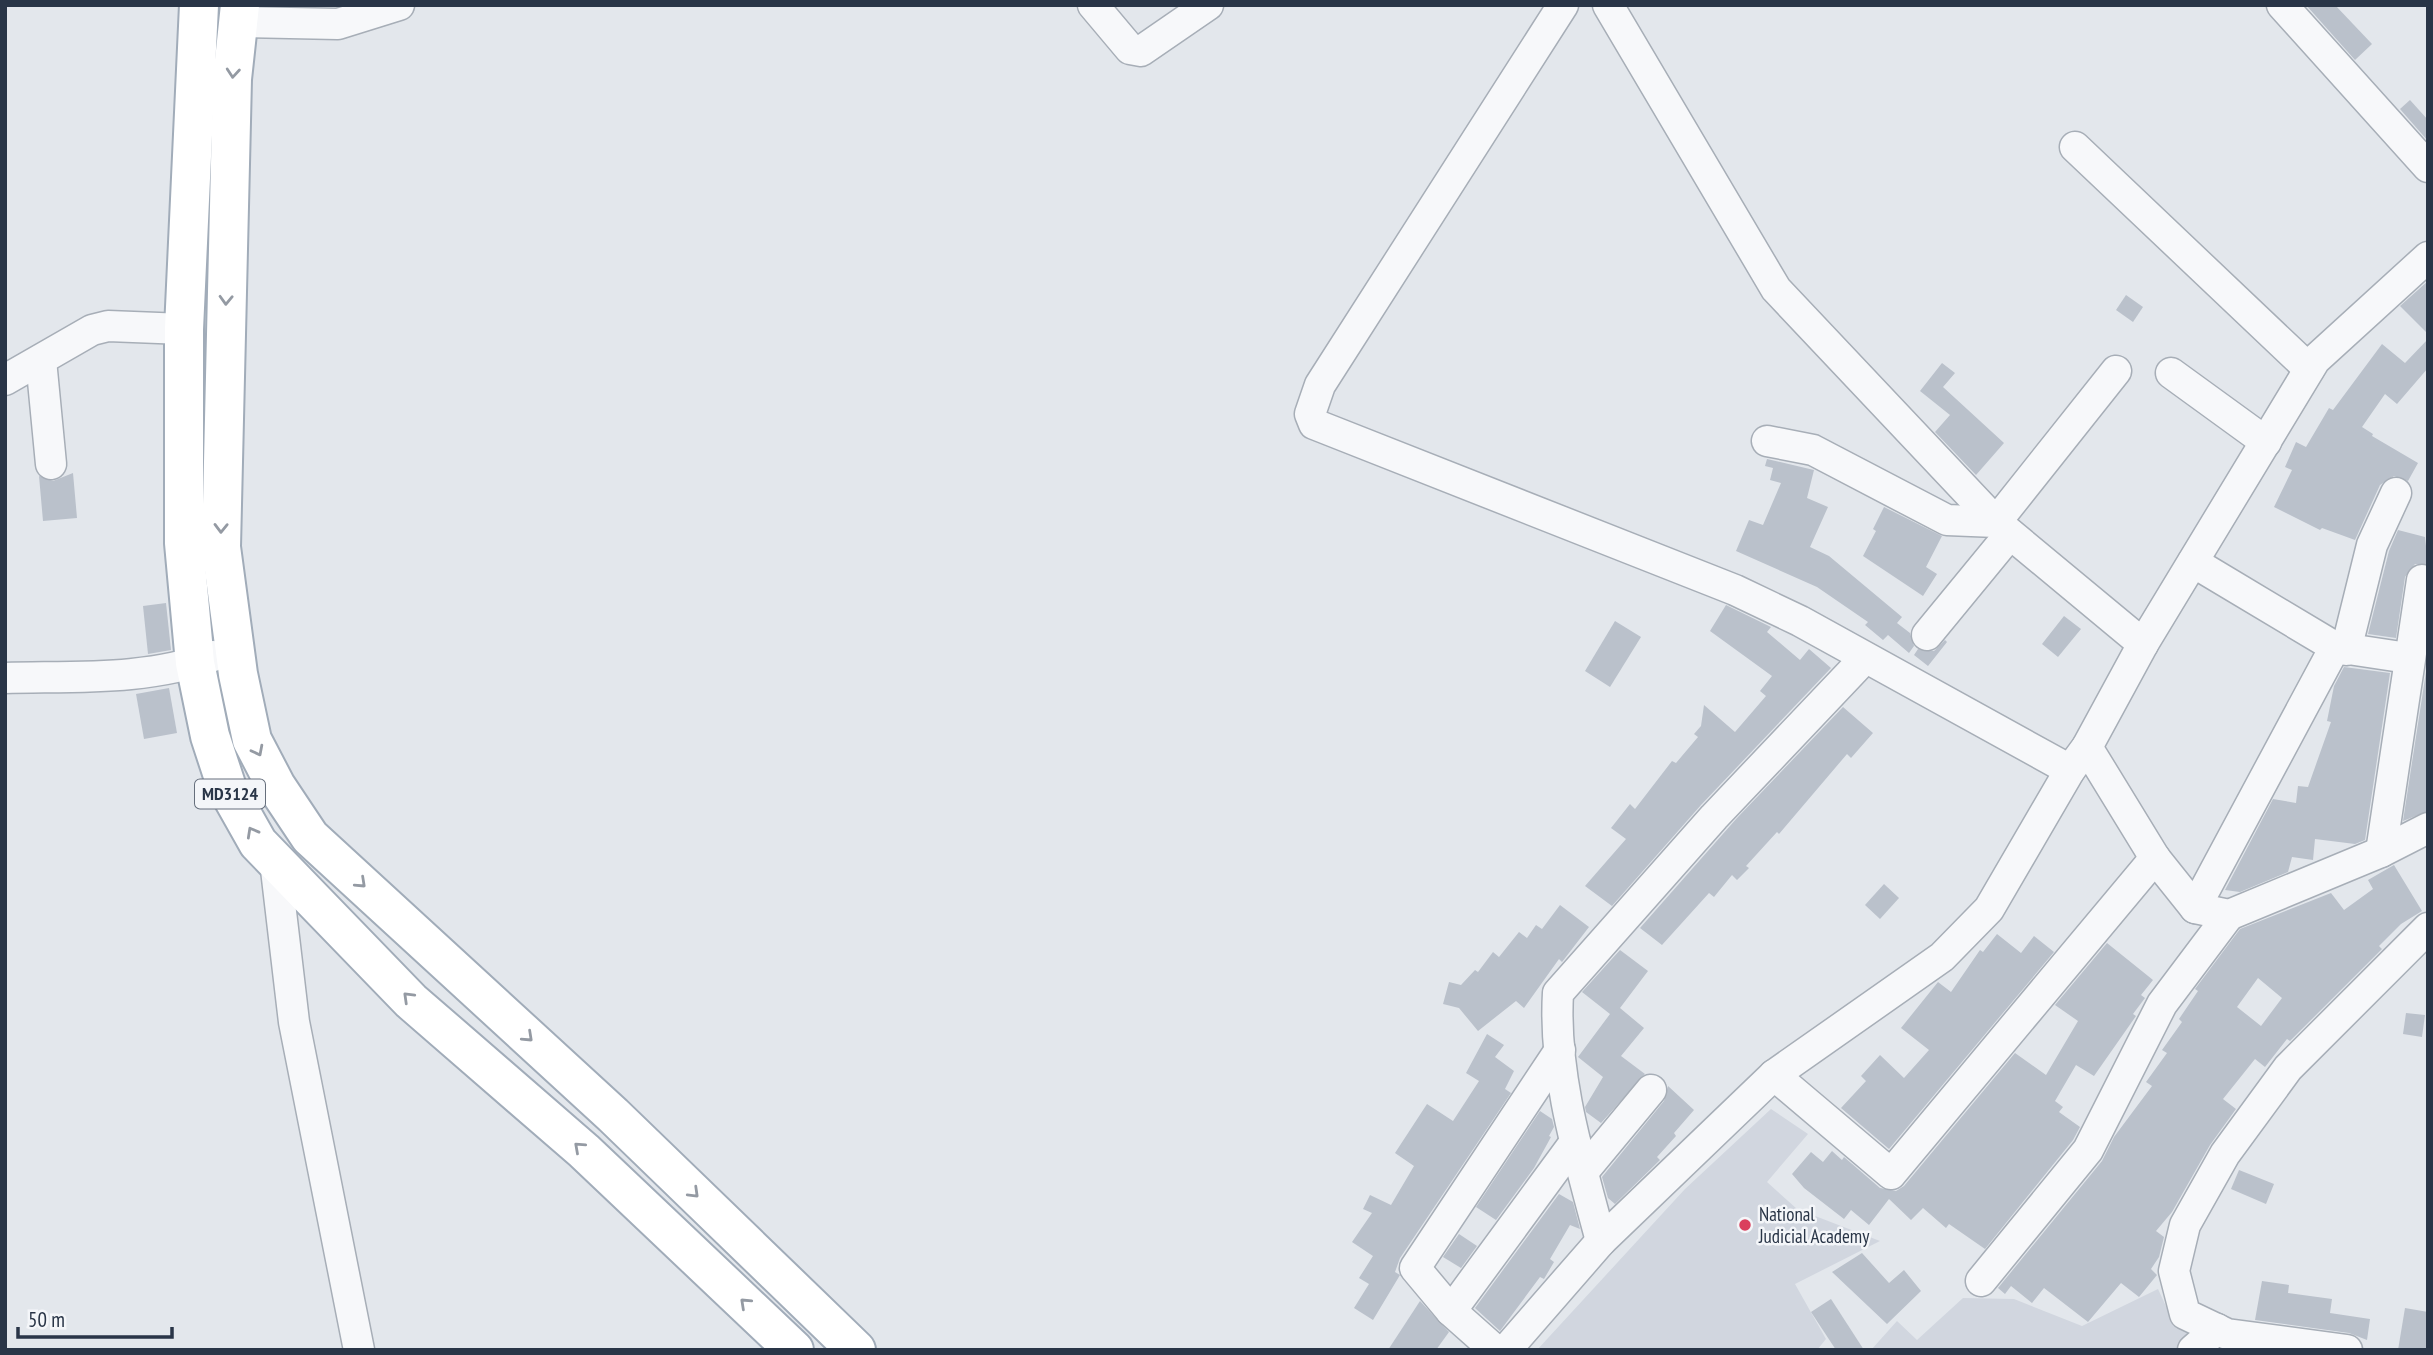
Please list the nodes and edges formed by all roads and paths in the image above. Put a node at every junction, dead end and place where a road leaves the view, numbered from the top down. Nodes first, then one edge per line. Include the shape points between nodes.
1 (199, 5) edge
2 (400, 5) edge
3 (1093, 5) edge
4 (1208, 5) edge
5 (1563, 5) edge
6 (1608, 5) edge
7 (2282, 5) edge
8 (239, 13) edge
9 (2075, 147) dead end
10 (2428, 167) edge
11 (2428, 257) edge
12 (184, 329) junction
13 (41, 360) junction
14 (2309, 369) junction
15 (2116, 371) dead end
16 (2171, 373) dead end
17 (5, 380) edge
18 (1767, 441) dead end
19 (2266, 442) junction
20 (51, 464) dead end
21 (2396, 493) dead end
22 (2003, 528) junction
23 (2193, 562) junction
24 (2422, 580) dead end
25 (1927, 635) dead end
26 (2143, 644) junction
27 (234, 648) junction
28 (2340, 648) junction
29 (2409, 658) junction
30 (1865, 659) junction
31 (195, 663) junction
32 (5, 678) edge
33 (2079, 759) junction
34 (2428, 828) edge
35 (2381, 852) junction
36 (2155, 858) junction
37 (275, 861) junction
38 (2195, 908) junction
39 (2229, 915) junction
40 (2428, 928) edge
41 (1560, 1050) junction
42 (1774, 1075) junction
43 (1651, 1090) dead end
44 (1574, 1142) junction
45 (1583, 1172) junction
46 (1601, 1241) junction
47 (1981, 1281) dead end
48 (1451, 1311) junction
49 (2217, 1329) junction
50 (849, 1343) edge
51 (359, 1350) edge
52 (794, 1350) edge
53 (1495, 1350) edge
54 (1506, 1350) edge
55 (2193, 1350) edge
56 (2347, 1350) edge

1 - 12 main road, MD3124
2 - 8 street via 338,24
3 - 4 street via 1130,49 1141,51
5 - 30 street via 1320,385 1310,414 1314,424 1735,590
6 - 22 street via 1776,289
7 - 10 street
8 -> 27 main road, MD3124 via 232,79 221,547
9 - 14 street
11 - 14 street
12 - 13 street via 108,326 92,330
12 - 31 main road, MD3124 via 184,543
13 - 17 street
13 - 20 street
14 - 19 street
15 - 22 street
16 - 19 street
18 - 22 street via 1813,450 1947,520
19 - 23 street
21 - 28 street via 2369,555
22 - 25 street
22 - 26 street
23 - 26 street
23 - 28 street
24 - 29 street
26 - 33 street
27 - 31 street
27 -> 50 main road, MD3124 via 252,740 310,837 612,1115
28 - 29 street
28 - 38 street
29 - 35 street
30 - 33 street
30 - 41 street via 1714,817 1558,993
31 - 32 street via 114,674
37 -> 31 main road, MD3124 via 258,843 227,788 210,736
33 - 36 street
33 - 42 street via 1989,909 1942,957
34 - 35 street
35 - 39 street
36 - 38 street
36 - 42 street via 1891,1174
37 - 51 street via 294,1022
52 -> 37 main road, MD3124 via 584,1151 411,1000
38 - 39 street
39 - 47 street via 2162,1004 2088,1150
40 - 49 street via 2288,1068 2225,1154 2185,1226 2174,1271 2185,1314
41 - 44 street
41 - 48 street via 1415,1268
42 - 46 street
43 - 45 street
44 - 45 street
44 - 48 street
45 - 46 street
46 - 54 street
48 - 53 street
49 - 55 street
49 - 56 street

